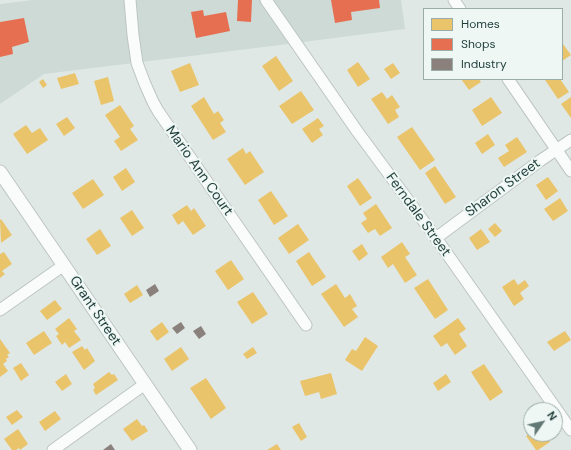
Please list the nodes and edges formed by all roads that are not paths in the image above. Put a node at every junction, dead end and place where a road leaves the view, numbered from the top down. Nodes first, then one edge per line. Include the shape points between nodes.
1 (130, 0) edge
2 (266, 0) edge
3 (509, 80) edge
4 (571, 140) edge
5 (556, 150) junction
6 (571, 171) edge
7 (0, 172) edge
8 (436, 238) junction
9 (64, 265) junction
10 (0, 310) edge
11 (306, 325) dead end
12 (145, 384) junction
13 (571, 430) edge
14 (53, 450) edge
15 (190, 450) edge

1 - 11 street, Mario Ann Court via 137,63 153,102
2 - 8 street, Ferndale Street via 357,131
3 - 5 street
4 - 5 street, Sharon Street
5 - 6 street
5 - 8 street, Sharon Street
7 - 9 street, Grant Street
8 - 13 street, Ferndale Street
9 - 10 street
9 - 12 street, Grant Street
12 - 14 street
12 - 15 street, Grant Street

